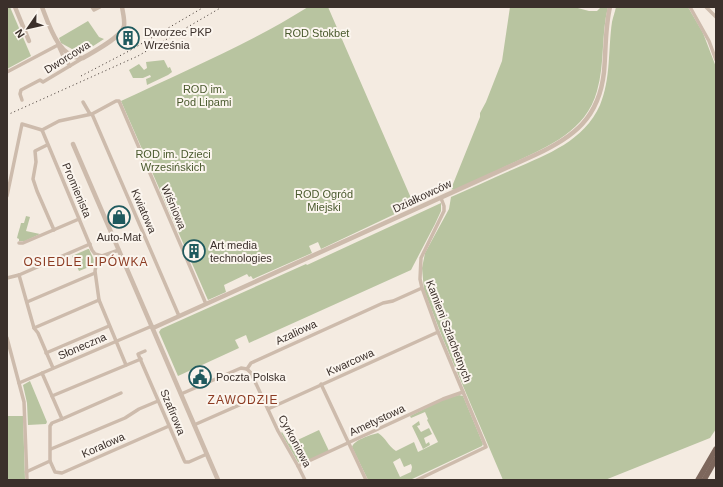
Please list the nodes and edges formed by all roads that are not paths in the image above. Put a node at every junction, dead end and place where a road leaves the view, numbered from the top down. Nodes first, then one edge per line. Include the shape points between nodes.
1 (15, 7) edge
2 (42, 7) edge
3 (92, 7) edge
4 (100, 7) edge
5 (122, 7) edge
6 (610, 7) edge
7 (690, 7) edge
8 (706, 7) edge
9 (716, 17) edge
10 (29, 41) dead end
11 (58, 44) junction
12 (83, 58) junction
13 (716, 60) edge
14 (70, 66) junction
15 (7, 72) edge
16 (22, 100) dead end
17 (83, 102) dead end
18 (91, 114) junction
19 (42, 130) junction
20 (74, 144) dead end
21 (47, 145) junction
22 (7, 196) edge
23 (441, 198) junction
24 (79, 219) junction
25 (54, 230) junction
26 (20, 243) dead end
27 (90, 244) junction
28 (119, 250) junction
29 (98, 256) junction
30 (95, 273) junction
31 (20, 275) junction
32 (7, 278) edge
33 (422, 288) junction
34 (99, 300) junction
35 (27, 302) junction
36 (206, 304) junction
37 (180, 316) junction
38 (109, 326) junction
39 (152, 327) junction
40 (34, 328) junction
41 (438, 332) junction
42 (7, 338) edge
43 (116, 341) junction
44 (145, 351) dead end
45 (46, 353) junction
46 (141, 359) junction
47 (126, 365) junction
48 (53, 368) junction
49 (247, 369) junction
50 (42, 373) junction
51 (19, 383) junction
52 (322, 384) junction
53 (463, 392) junction
54 (121, 394) dead end
55 (181, 394) junction
56 (262, 395) junction
57 (52, 396) junction
58 (158, 401) junction
59 (268, 408) junction
60 (62, 419) junction
61 (194, 425) junction
62 (169, 426) junction
63 (348, 444) junction
64 (51, 449) junction
65 (716, 449) edge
66 (207, 454) junction
67 (716, 459) edge
68 (50, 461) junction
69 (298, 466) junction
70 (26, 472) junction
71 (27, 480) edge
72 (218, 480) edge
73 (305, 480) edge
74 (366, 480) edge
75 (417, 480) edge
76 (698, 480) edge
77 (704, 480) edge

1 - 10 street
2 - 11 street
3 - 4 street via 94,10
5 - 12 street, Dworcowa via 122,31
6 - 23 street, Działkowców via 601,89 583,123 555,145
7 - 13 street
8 - 9 street
11 - 12 street via 72,55
11 - 14 street
11 - 15 street
12 - 14 street, Dworcowa
14 - 16 street, Dworcowa via 43,82 40,80 21,90
17 - 18 street, Kwiatowa
18 - 19 street via 59,121
18 - 36 street, Wiśniowa via 116,101 119,102
18 - 37 street, Kwiatowa
19 - 21 street, Promienista
19 - 22 street via 22,124
20 - 28 street
21 - 24 street, Promienista
21 - 25 street via 35,151 33,176
23 - 33 street, Kamieni Szlachetnych via 444,206 442,216 421,258
23 - 36 street, Działkowców
24 - 25 street
24 - 27 street, Promienista
25 - 26 street
27 - 29 street, Promienista
27 - 31 street
28 - 29 street
28 - 39 street
29 - 30 street
30 - 34 street
30 - 35 street
31 - 32 street
31 - 35 street
33 - 41 street, Kamieni Szlachetnych
33 - 49 street, Azaliowa via 324,329 251,363
34 - 38 street
34 - 40 street
35 - 40 street
36 - 37 street, Działkowców
37 - 39 street, Działkowców
38 - 43 street
38 - 45 street
39 - 43 street, Słoneczna
39 - 55 street
40 - 45 street
41 - 52 street, Kwarcowa
41 - 53 street, Kamieni Szlachetnych
42 - 51 street
43 - 47 street
43 - 48 street, Słoneczna
44 - 46 street via 138,354
45 - 48 street
46 - 47 street
46 - 58 street, Szafirowa
47 - 57 street
48 - 50 street, Słoneczna
49 - 55 street, Azaliowa via 241,368
49 - 56 street, Cyrkoniowa
50 - 51 street, Słoneczna
50 - 57 street
51 - 70 street via 24,402
52 - 59 street, Kwarcowa
52 - 63 street
53 - 63 street, Ametystowa
53 - 75 street, Kamieni Szlachetnych via 486,447
54 - 60 street
55 - 61 street
56 - 59 street, Cyrkoniowa
56 - 61 street
57 - 60 street
58 - 62 street, Szafirowa
58 - 64 street via 125,418
59 - 69 street, Cyrkoniowa
60 - 64 street via 50,426
61 - 66 street
62 - 66 street, Szafirowa via 185,462
62 - 68 street, Koralowa via 62,473 57,474
63 - 69 street, Ametystowa
63 - 74 street
64 - 68 street
65 - 76 main road
66 - 72 street
67 - 77 main road
68 - 70 street
69 - 73 street, Cyrkoniowa
70 - 71 street

